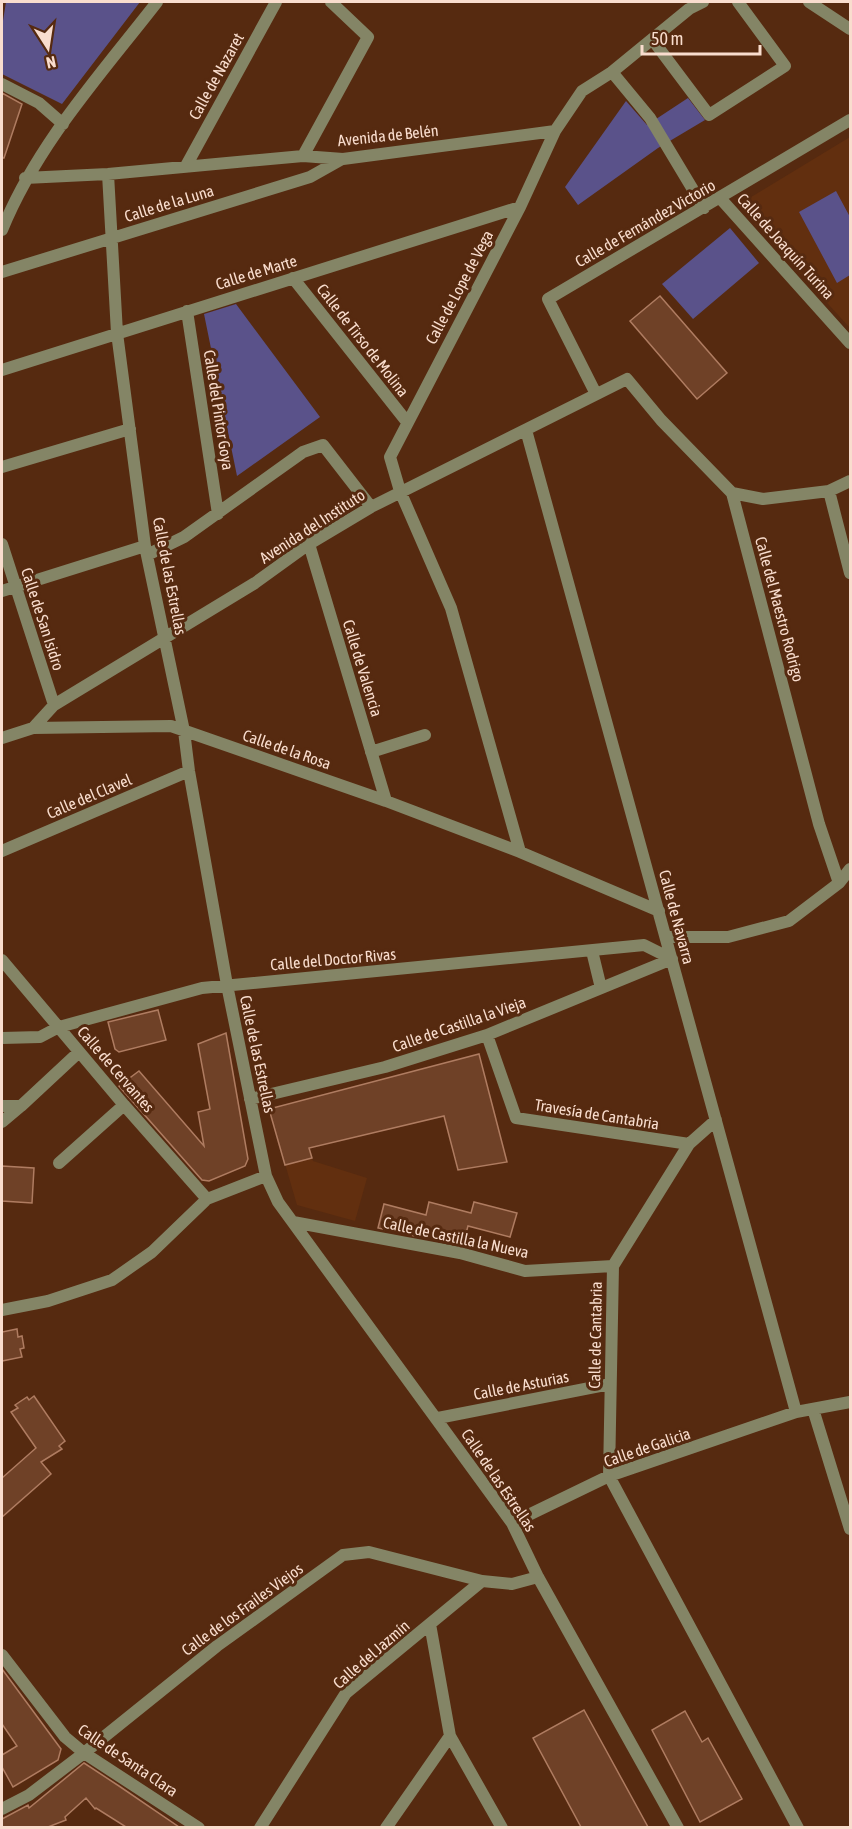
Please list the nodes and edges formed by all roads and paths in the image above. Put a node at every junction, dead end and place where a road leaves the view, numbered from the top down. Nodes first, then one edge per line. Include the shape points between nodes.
1 (157, 2) edge
2 (276, 2) edge
3 (331, 2) edge
4 (703, 2) edge
5 (738, 2) edge
6 (809, 2) edge
7 (686, 5) edge
8 (850, 28) edge
9 (652, 39) junction
10 (612, 72) junction
11 (2, 84) edge
12 (850, 120) edge
13 (63, 124) junction
14 (555, 131) junction
15 (303, 156) junction
16 (343, 159) junction
17 (186, 166) junction
18 (108, 174) junction
19 (25, 178) junction
20 (720, 198) junction
21 (6, 206) edge
22 (520, 207) junction
23 (704, 208) junction
24 (2, 230) edge
25 (112, 238) junction
26 (2, 272) edge
27 (293, 278) junction
28 (188, 311) junction
29 (117, 333) junction
30 (850, 343) edge
31 (2, 370) edge
32 (627, 379) joint
33 (596, 394) junction
34 (407, 423) junction
35 (130, 429) junction
36 (526, 430) junction
37 (2, 467) edge
38 (850, 481) edge
39 (400, 491) junction
40 (830, 491) junction
41 (732, 493) junction
42 (371, 507) junction
43 (218, 513) junction
44 (2, 544) edge
45 (309, 544) junction
46 (146, 550) junction
47 (850, 573) edge
48 (14, 587) junction
49 (2, 591) edge
50 (165, 638) junction
51 (54, 705) junction
52 (33, 728) junction
53 (184, 731) junction
54 (425, 735) dead end
55 (2, 738) edge
56 (371, 752) junction
57 (189, 771) junction
58 (386, 801) junction
59 (2, 851) edge
60 (520, 852) junction
61 (850, 869) edge
62 (839, 883) junction
63 (659, 911) junction
64 (666, 937) junction
65 (592, 951) junction
66 (672, 959) junction
67 (2, 960) edge
68 (226, 985) junction
69 (601, 988) junction
70 (59, 1027) junction
71 (487, 1035) junction
72 (2, 1038) edge
73 (79, 1052) junction
74 (250, 1099) junction
75 (124, 1105) junction
76 (2, 1106) edge
77 (21, 1106) junction
78 (716, 1120) junction
79 (2, 1122) edge
80 (689, 1144) junction
81 (59, 1164) dead end
82 (266, 1176) junction
83 (207, 1199) junction
84 (293, 1222) junction
85 (613, 1266) junction
86 (2, 1310) edge
87 (610, 1384) junction
88 (850, 1402) edge
89 (813, 1409) junction
90 (796, 1412) junction
91 (438, 1418) junction
92 (609, 1476) junction
93 (512, 1523) junction
94 (850, 1529) edge
95 (538, 1577) junction
96 (482, 1581) junction
97 (430, 1624) junction
98 (2, 1655) edge
99 (450, 1736) junction
100 (84, 1753) junction
101 (2, 1809) edge
102 (199, 1827) edge
103 (260, 1827) edge
104 (386, 1827) edge
105 (502, 1827) edge
106 (678, 1827) edge
107 (798, 1827) edge

1 - 13 street
2 - 17 street, Calle de Nazaret
3 - 15 street via 368,37
4 - 7 street
5 - 9 street via 785,66 710,115
6 - 8 street
7 - 9 street
9 - 10 street
10 - 14 street via 582,92
10 - 23 street via 650,118
11 - 13 street via 39,103
12 - 20 street, Calle de Fernández Victorio
13 - 19 street
14 - 16 street, Avenida de Belén
14 - 22 street, Calle de Lope de Vega
15 - 16 street, Avenida de Belén
15 - 17 street, Avenida de Belén
16 - 25 street, Calle de la Luna via 310,177
17 - 18 street, Avenida de Belén
18 - 19 street, Avenida de Belén
18 - 25 street, Calle de las Estrellas
19 - 21 street
20 - 23 street, Calle de Fernández Victorio
20 - 30 street, Calle de Joaquín Turina
21 - 24 street
22 - 27 street, Calle de Marte
22 - 34 street, Calle de Lope de Vega
23 - 33 street, Calle de Fernández Victorio via 548,299
25 - 26 street, Calle de la Luna
25 - 29 street, Calle de las Estrellas
27 - 28 street, Calle de Marte
27 - 34 street, Calle de Tirso de Molina
28 - 29 street, Calle de Marte
28 - 43 street, Calle del Pintor Goya
29 - 31 street, Calle de Marte
29 - 35 street, Calle de las Estrellas
32 - 33 street, Avenida del Instituto
32 - 41 street, Calle del Maestro Rodrigo
33 - 36 street, Avenida del Instituto
34 - 39 street, Calle de Lope de Vega via 390,457
35 - 37 street
35 - 46 street, Calle de las Estrellas
36 - 39 street, Avenida del Instituto
36 - 63 street, Calle de Navarra
38 - 40 street
39 - 42 street, Avenida del Instituto
39 - 60 street via 451,608
40 - 41 street via 763,500
40 - 47 street
41 - 62 street, Calle del Maestro Rodrigo via 819,824
42 - 43 street via 323,445 303,452
42 - 45 street, Avenida del Instituto
43 - 46 street via 184,537
44 - 48 street, Calle de San Isidro
45 - 50 street, Avenida del Instituto via 255,583
45 - 56 street, Calle de Valencia
46 - 48 street
46 - 50 street, Calle de las Estrellas
48 - 49 street
48 - 51 street, Calle de San Isidro
50 - 51 street, Avenida del Instituto
50 - 53 street, Calle de las Estrellas
51 - 52 street, Avenida del Instituto
52 - 53 street, Calle de la Rosa via 171,726
52 - 55 street
53 - 57 street, Calle de las Estrellas
53 - 58 street, Calle de la Rosa
54 - 56 street
56 - 58 street, Calle de Valencia
57 - 59 street, Calle del Clavel
57 - 68 street, Calle de las Estrellas
58 - 60 street, Calle de la Rosa
60 - 63 street, Calle de la Rosa
61 - 62 street
62 - 64 street via 789,921 728,937
63 - 64 street, Calle de Navarra
64 - 66 street, Calle de Navarra
65 - 66 street, Calle del Doctor Rivas via 644,945
65 - 68 street, Calle del Doctor Rivas
65 - 69 street
66 - 69 street, Calle de Castilla la Vieja
66 - 78 street, Calle de Navarra
67 - 70 street, Calle de Cervantes
68 - 70 street, Calle del Doctor Rivas
68 - 74 street, Calle de las Estrellas
69 - 71 street, Calle de Castilla la Vieja
70 - 72 street, Calle del Doctor Rivas via 40,1037
70 - 73 street, Calle de Cervantes
71 - 74 street, Calle de Castilla la Vieja via 385,1067
71 - 80 street, Travesía de Cantabria via 516,1118
73 - 75 street, Calle de Cervantes
73 - 77 street
74 - 82 street, Calle de las Estrellas
75 - 81 street
75 - 83 street, Calle de Cervantes
76 - 77 street
77 - 79 street
78 - 80 street, Calle de Cantabria
78 - 90 street, Calle de Navarra
80 - 85 street, Calle de Cantabria
82 - 83 street
82 - 84 street, Calle de las Estrellas
83 - 86 street via 152,1252 112,1280 48,1301
84 - 85 street, Calle de Castilla la Nueva via 460,1253 525,1271
84 - 91 street, Calle de las Estrellas
85 - 87 street, Calle de Cantabria
87 - 91 street, Calle de Asturias
87 - 92 street, Calle de Cantabria
88 - 89 street, Calle de Galicia
89 - 90 street, Calle de Galicia
89 - 94 street
90 - 92 street, Calle de Galicia
91 - 93 street, Calle de las Estrellas
92 - 93 street, Calle de Galicia
92 - 107 street
93 - 95 street, Calle de las Estrellas
95 - 96 street, Calle de los Frailes Viejos via 512,1584
95 - 106 street, Calle de las Estrellas
96 - 97 street, Calle del Jazmín
96 - 100 street, Calle de los Frailes Viejos via 369,1552 343,1555 217,1646
97 - 99 street
97 - 103 street, Calle del Jazmín via 346,1693
98 - 100 street, Calle de Santa Clara via 65,1737
99 - 104 street
99 - 105 street
100 - 101 street, Calle de los Frailes Viejos via 28,1795
100 - 102 street, Calle de Santa Clara

